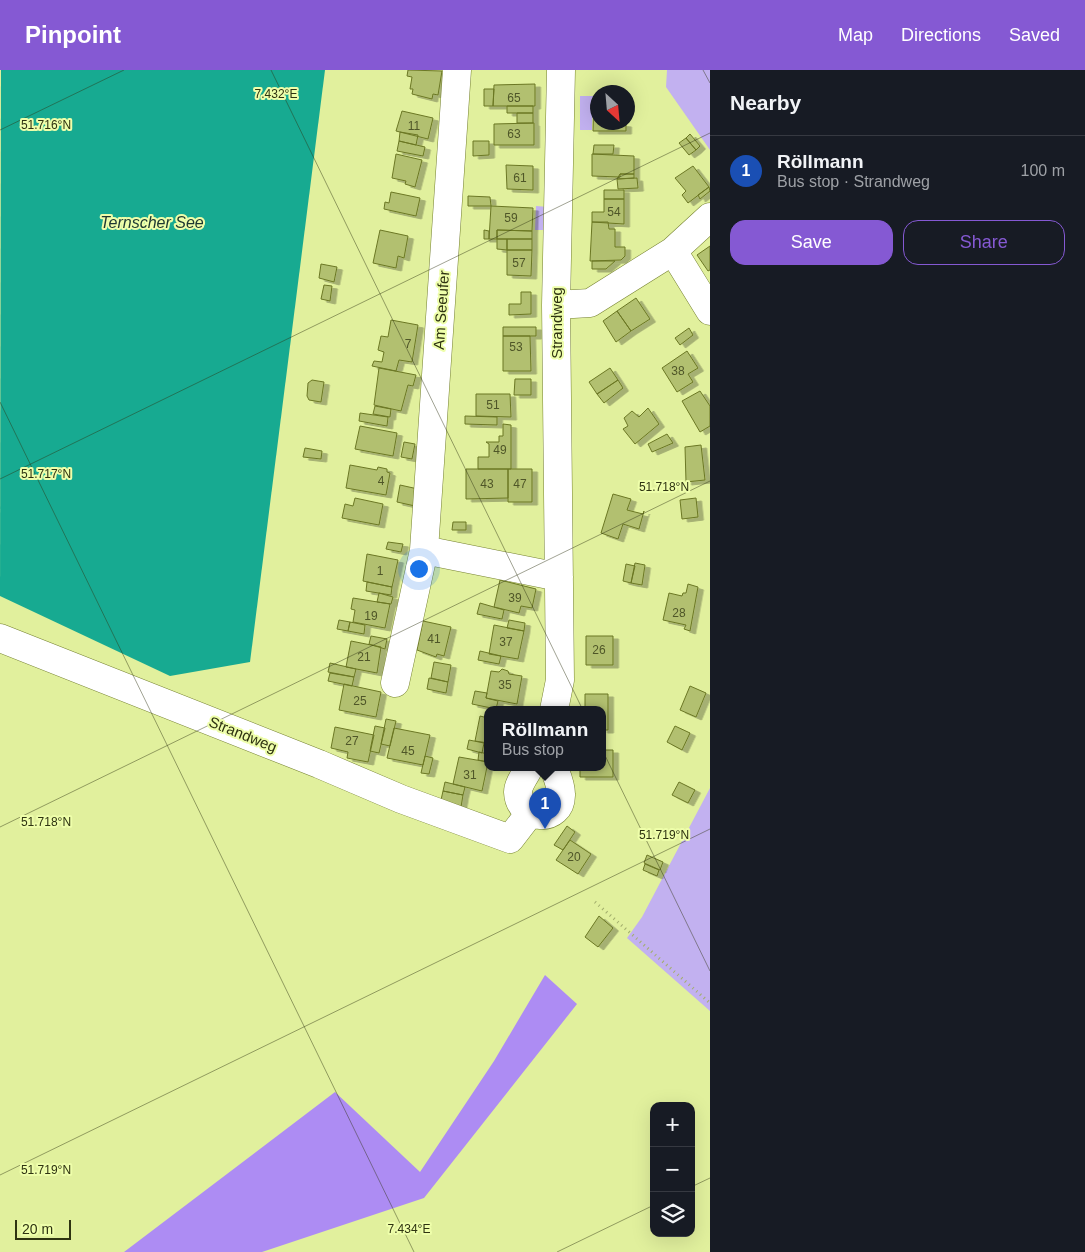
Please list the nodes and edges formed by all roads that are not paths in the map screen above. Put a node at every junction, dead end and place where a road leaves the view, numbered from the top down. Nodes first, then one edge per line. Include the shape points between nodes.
1 (457, 70) edge
2 (561, 70) edge
3 (710, 218) edge
4 (673, 252) junction
5 (556, 305) junction
6 (710, 311) edge
7 (424, 550) junction
8 (559, 577) junction
9 (0, 638) edge
10 (395, 683) dead end
11 (555, 706) edge
12 (528, 771) edge
13 (555, 771) edge
14 (530, 813) junction

1 - 7 street, Am Seeufer
2 - 5 street, Strandweg
3 - 4 street
4 - 5 street via 590,303
4 - 6 street
5 - 8 street, Strandweg
7 - 8 street
7 - 10 street
8 - 11 street, Strandweg via 560,680
9 - 14 street, Strandweg via 401,799 510,839
12 - 14 street via 518,790 520,801
13 - 14 street via 561,788 561,802 552,813 544,816

